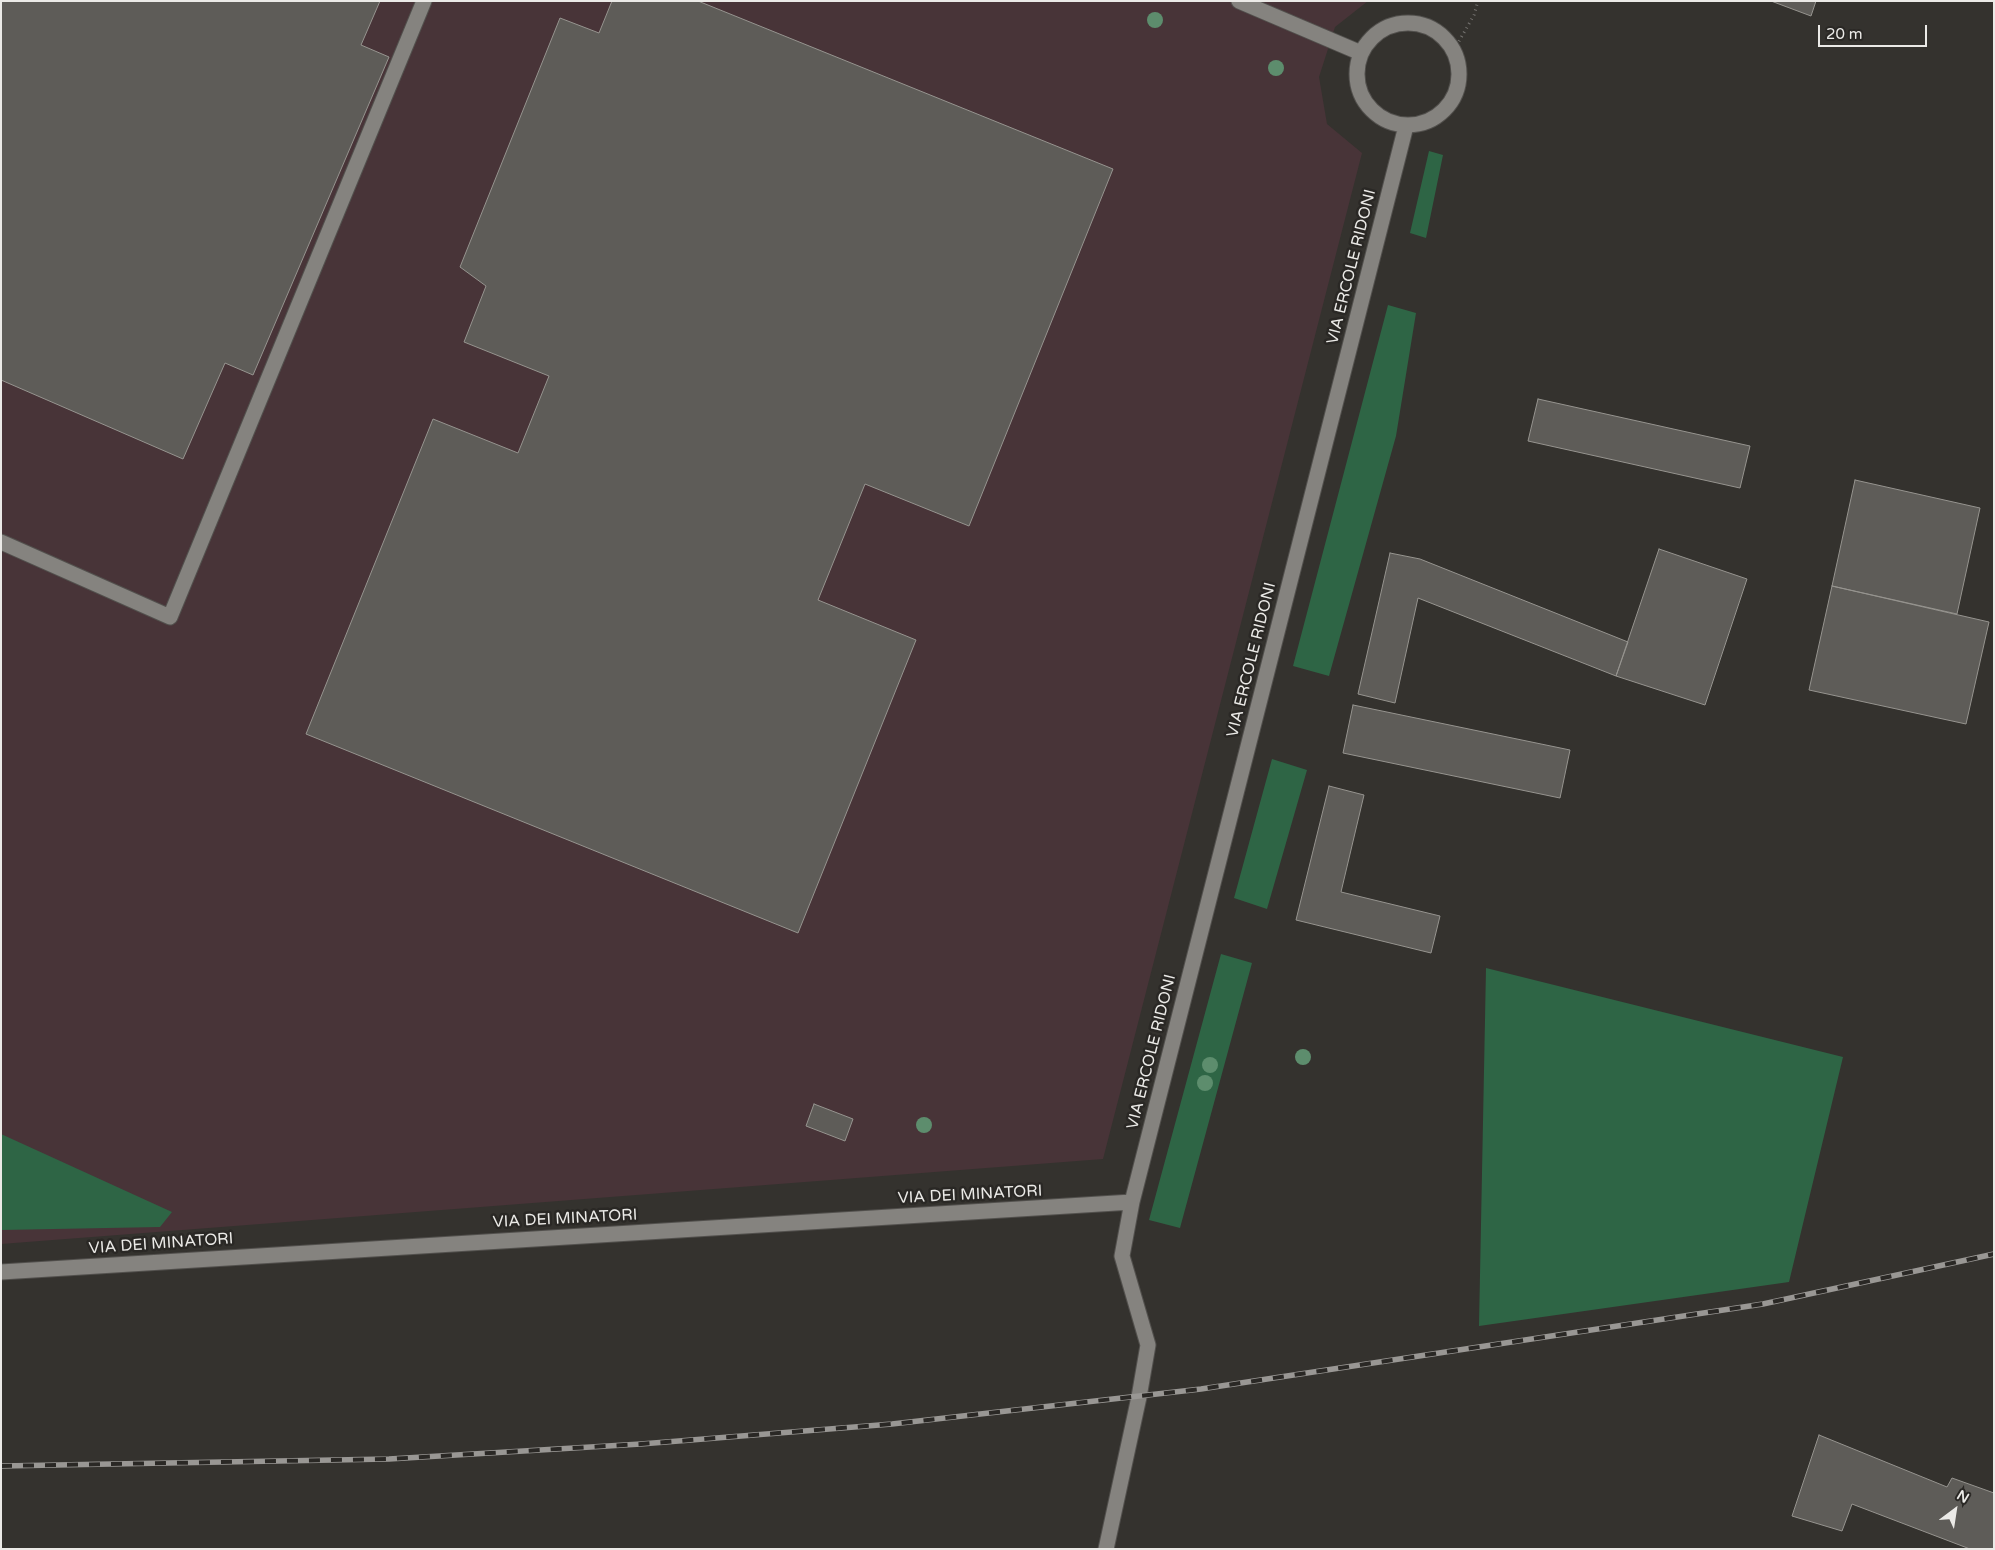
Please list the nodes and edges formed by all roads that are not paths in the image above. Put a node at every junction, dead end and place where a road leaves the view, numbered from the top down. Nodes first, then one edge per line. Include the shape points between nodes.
1 (424, 1) edge
2 (1239, 1) edge
3 (1361, 53) junction
4 (1406, 126) junction
5 (1, 542) edge
6 (1132, 1202) junction
7 (1, 1272) edge
8 (1106, 1549) edge

1 - 5 street via 170,617
2 - 3 street
3 - 4 street via 1357,68 1358,85 1364,101 1375,114
3 - 4 street via 1370,39 1398,23 1415,23 1431,28 1445,37 1454,50 1460,67 1460,81 1447,109 1421,124
4 - 6 street, VIA ERCOLE RIDONI
6 - 7 street, VIA DEI MINATORI
6 - 8 street, VIA ERCOLE RIDONI via 1122,1256 1148,1345

